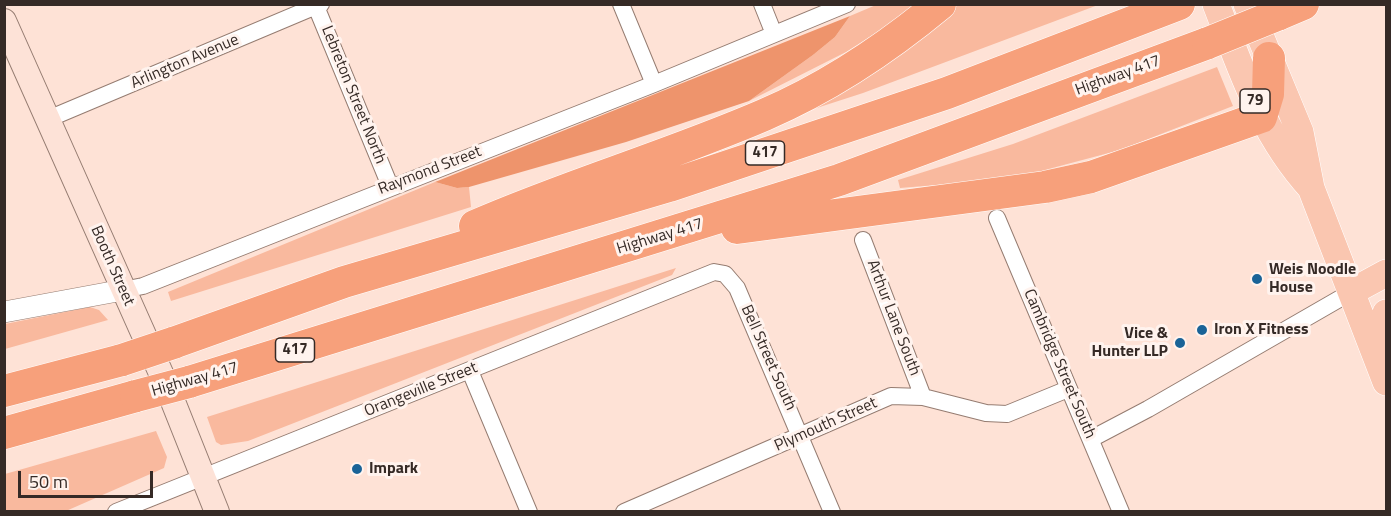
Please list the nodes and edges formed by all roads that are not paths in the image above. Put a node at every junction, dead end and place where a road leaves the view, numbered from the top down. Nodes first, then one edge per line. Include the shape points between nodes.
1 (621, 4) edge
2 (762, 4) edge
3 (847, 4) edge
4 (940, 4) edge
5 (1179, 4) edge
6 (1216, 4) edge
7 (1247, 4) edge
8 (318, 5) edge
9 (1290, 10) edge
10 (4, 21) edge
11 (774, 34) junction
12 (1269, 58) junction
13 (654, 84) junction
14 (1261, 117) junction
15 (48, 119) junction
16 (390, 186) junction
17 (1311, 188) junction
18 (997, 218) dead end
19 (863, 240) dead end
20 (630, 246) junction
21 (1386, 273) edge
22 (725, 274) joint
23 (344, 282) junction
24 (123, 290) junction
25 (1353, 291) junction
26 (4, 312) edge
27 (1386, 313) edge
28 (470, 371) junction
29 (1386, 380) edge
30 (1068, 388) junction
31 (4, 391) edge
32 (923, 397) junction
33 (4, 434) edge
34 (802, 436) junction
35 (1091, 439) junction
36 (202, 475) junction
37 (116, 512) edge
38 (217, 512) edge
39 (529, 512) edge
40 (624, 512) edge
41 (832, 512) edge
42 (1120, 512) edge

1 - 13 street
2 - 11 street
3 - 11 street, Raymond Street
4 - 23 highway via 897,40 765,115 530,202
5 - 23 highway, 417 via 947,93 691,178
6 - 14 main road, 79
7 - 12 main road, 79
8 - 15 street, Arlington Avenue
8 - 16 street, Lebreton Street North
9 - 20 highway, Highway 417 / 417, bridge via 839,180
10 - 15 main road, Booth Street
11 - 13 street, Raymond Street
12 - 14 highway via 1268,94
12 - 17 main road, 79 via 1300,132
13 - 16 street, Raymond Street
14 - 17 main road, 79 via 1289,164
14 - 20 highway via 1102,173 1045,187
15 - 24 main road, Booth Street
16 - 24 street, Raymond Street via 143,286
17 - 25 main road, 79
18 - 30 street, Cambridge Street South
19 - 32 street, Arthur Lane South
20 - 33 highway, Highway 417 / 417, bridge via 189,382
21 - 25 main road
22 - 28 street, Orangeville Street via 706,273
22 - 34 street, Bell Street South via 737,288
23 - 31 highway, 417, bridge via 122,360
24 - 26 street, Raymond Street
24 - 36 main road, Booth Street
25 - 29 main road, 79
25 - 35 street
27 - 29 main road
28 - 36 street, Orangeville Street
28 - 39 street
30 - 32 street, Plymouth Street via 1007,414 986,413
30 - 35 street, Cambridge Street South
32 - 34 street, Plymouth Street via 891,396
34 - 40 street, Plymouth Street
34 - 41 street, Bell Street South
35 - 42 street, Cambridge Street South
36 - 37 street, Orangeville Street
36 - 38 main road, Booth Street

